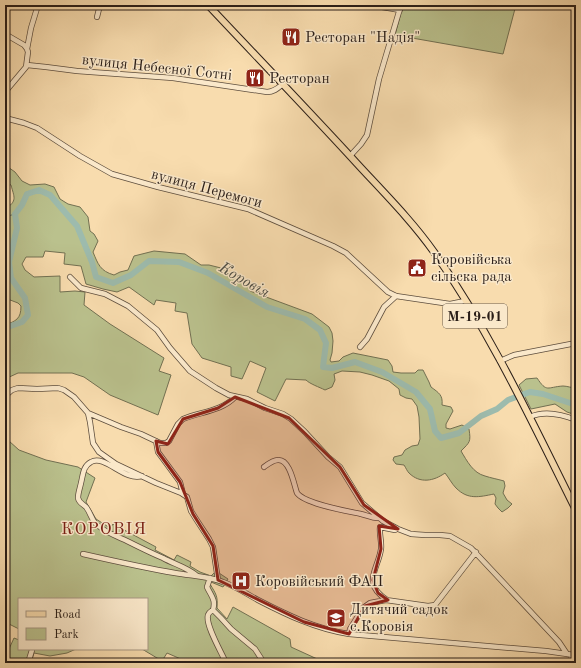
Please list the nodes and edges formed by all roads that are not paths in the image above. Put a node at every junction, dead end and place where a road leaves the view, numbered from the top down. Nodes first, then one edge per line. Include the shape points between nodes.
1 (38, 5) edge
2 (100, 5) edge
3 (208, 5) edge
4 (370, 5) edge
5 (400, 7) edge
6 (97, 16) dead end
7 (5, 34) edge
8 (27, 50) junction
9 (27, 65) junction
10 (283, 84) junction
11 (5, 92) edge
12 (5, 118) edge
13 (350, 156) junction
14 (70, 277) dead end
15 (396, 296) junction
16 (465, 301) junction
17 (576, 343) edge
18 (360, 347) dead end
19 (500, 361) junction
20 (5, 396) edge
21 (235, 397) junction
22 (88, 413) junction
23 (530, 417) junction
24 (576, 420) edge
25 (156, 441) junction
26 (264, 467) dead end
27 (142, 476) junction
28 (183, 494) junction
29 (576, 510) edge
30 (379, 518) junction
31 (398, 529) junction
32 (476, 552) junction
33 (83, 554) dead end
34 (197, 576) junction
35 (210, 578) junction
36 (218, 580) junction
37 (388, 600) junction
38 (213, 610) junction
39 (349, 634) junction
40 (32, 650) edge
41 (568, 654) junction
42 (575, 654) edge
43 (28, 663) edge
44 (226, 663) edge
45 (264, 663) edge
46 (568, 663) edge
47 (575, 663) edge

1 - 8 street
2 - 6 street
3 - 10 main road, М-19-01
4 - 5 street
5 - 13 street via 367,135
7 - 8 street via 23,44
8 - 9 street
9 - 10 street, вулиця Небесної Сотні via 173,78 267,92
9 - 11 street
10 - 13 main road, М-19-01
12 - 15 street, вулиця Перемоги via 33,126 112,174 248,209 338,248 388,292
13 - 16 main road, М-19-01 via 410,221 434,252
14 - 21 street via 81,288 105,294 128,306 157,330 192,372
15 - 16 street, вулиця Перемоги via 450,304
15 - 18 street via 384,307 369,336
16 - 19 main road, М-19-01
17 - 19 street via 514,355
19 - 23 main road, М-19-01
20 - 22 street via 18,388 58,388 74,397
21 - 25 street via 218,408 183,419 167,443
21 - 30 street via 247,399 283,414 294,422 340,467 362,503
22 - 25 street
22 - 27 street via 92,441 96,448 114,462
23 - 24 street via 547,413
23 - 29 main road, М-19-01
25 - 28 street via 158,452 180,482
26 - 30 street via 277,460 284,462 289,468 297,494 303,499 326,507
27 - 28 street
27 - 34 street via 128,475 101,461 92,461 82,474 79,500 103,529
28 - 36 street via 188,498 191,511 213,547
30 - 31 street
31 - 32 street via 416,534 450,536
31 - 37 street via 380,527 381,549 373,576 378,593
32 - 37 street via 434,605
32 - 41 street
33 - 34 street
34 - 35 street
35 - 36 street
35 - 38 street via 207,587 213,598
36 - 39 street via 309,624
37 - 39 street via 365,606
38 - 44 street via 208,621
38 - 45 street via 231,630 253,647
39 - 41 street
40 - 43 street
41 - 42 street
42 - 46 street
42 - 47 street

